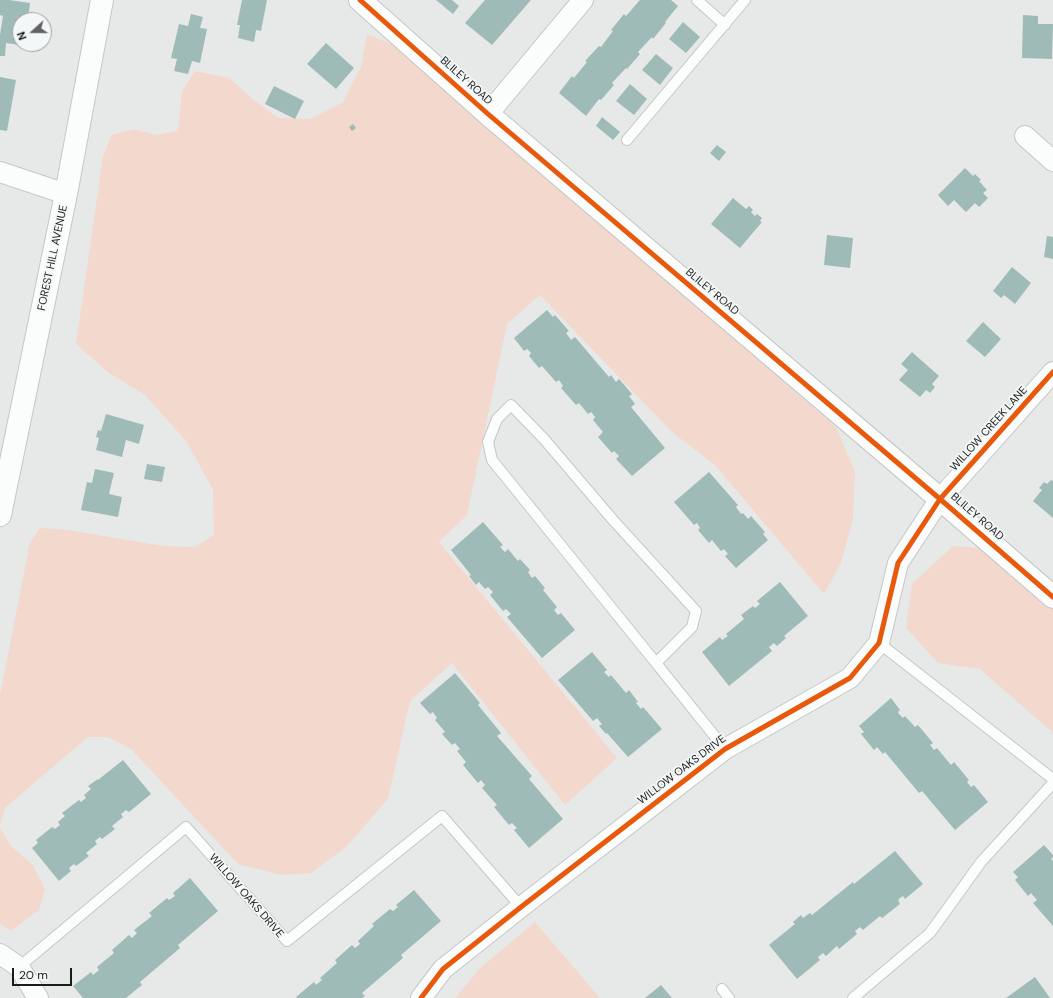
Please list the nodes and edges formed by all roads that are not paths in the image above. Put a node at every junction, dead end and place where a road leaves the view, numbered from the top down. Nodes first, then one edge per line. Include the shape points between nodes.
1 (102, 0) edge
2 (360, 0) edge
3 (583, 0) edge
4 (697, 0) edge
5 (745, 0) edge
6 (725, 25) junction
7 (488, 114) junction
8 (1025, 136) dead end
9 (627, 140) dead end
10 (1053, 161) edge
11 (0, 172) edge
12 (66, 194) junction
13 (1053, 372) edge
14 (940, 499) junction
15 (0, 515) edge
16 (1053, 597) edge
17 (879, 642) junction
18 (656, 663) junction
19 (725, 749) junction
20 (1053, 779) edge
21 (1053, 783) edge
22 (521, 907) junction
23 (0, 954) edge
24 (19, 967) junction
25 (722, 989) dead end
26 (38, 998) edge
27 (421, 998) edge
28 (729, 998) edge
29 (854, 998) edge

1 - 12 street, FOREST HILL AVENUE
2 - 7 street, BLILEY ROAD
3 - 7 street
4 - 6 lane
5 - 6 lane
6 - 9 lane
7 - 14 street, BLILEY ROAD
8 - 10 street
11 - 12 street
12 - 15 street, FOREST HILL AVENUE
13 - 14 street, WILLOW CREEK LANE
14 - 16 street, BLILEY ROAD
14 - 17 street, WILLOW OAKS DRIVE via 898,563
17 - 19 street, WILLOW OAKS DRIVE via 850,678
17 - 20 lane
18 - 18 lane, WILLOW OAKS DRIVE via 492,460 488,442 498,419 511,405 696,611 692,627
18 - 19 lane, WILLOW OAKS DRIVE
19 - 22 street, WILLOW OAKS DRIVE
21 - 29 lane via 981,862 930,933
22 - 24 lane, WILLOW OAKS DRIVE via 442,816 287,941 186,827
22 - 27 street, WILLOW OAKS DRIVE via 442,969
23 - 24 street
24 - 26 street
25 - 28 lane

